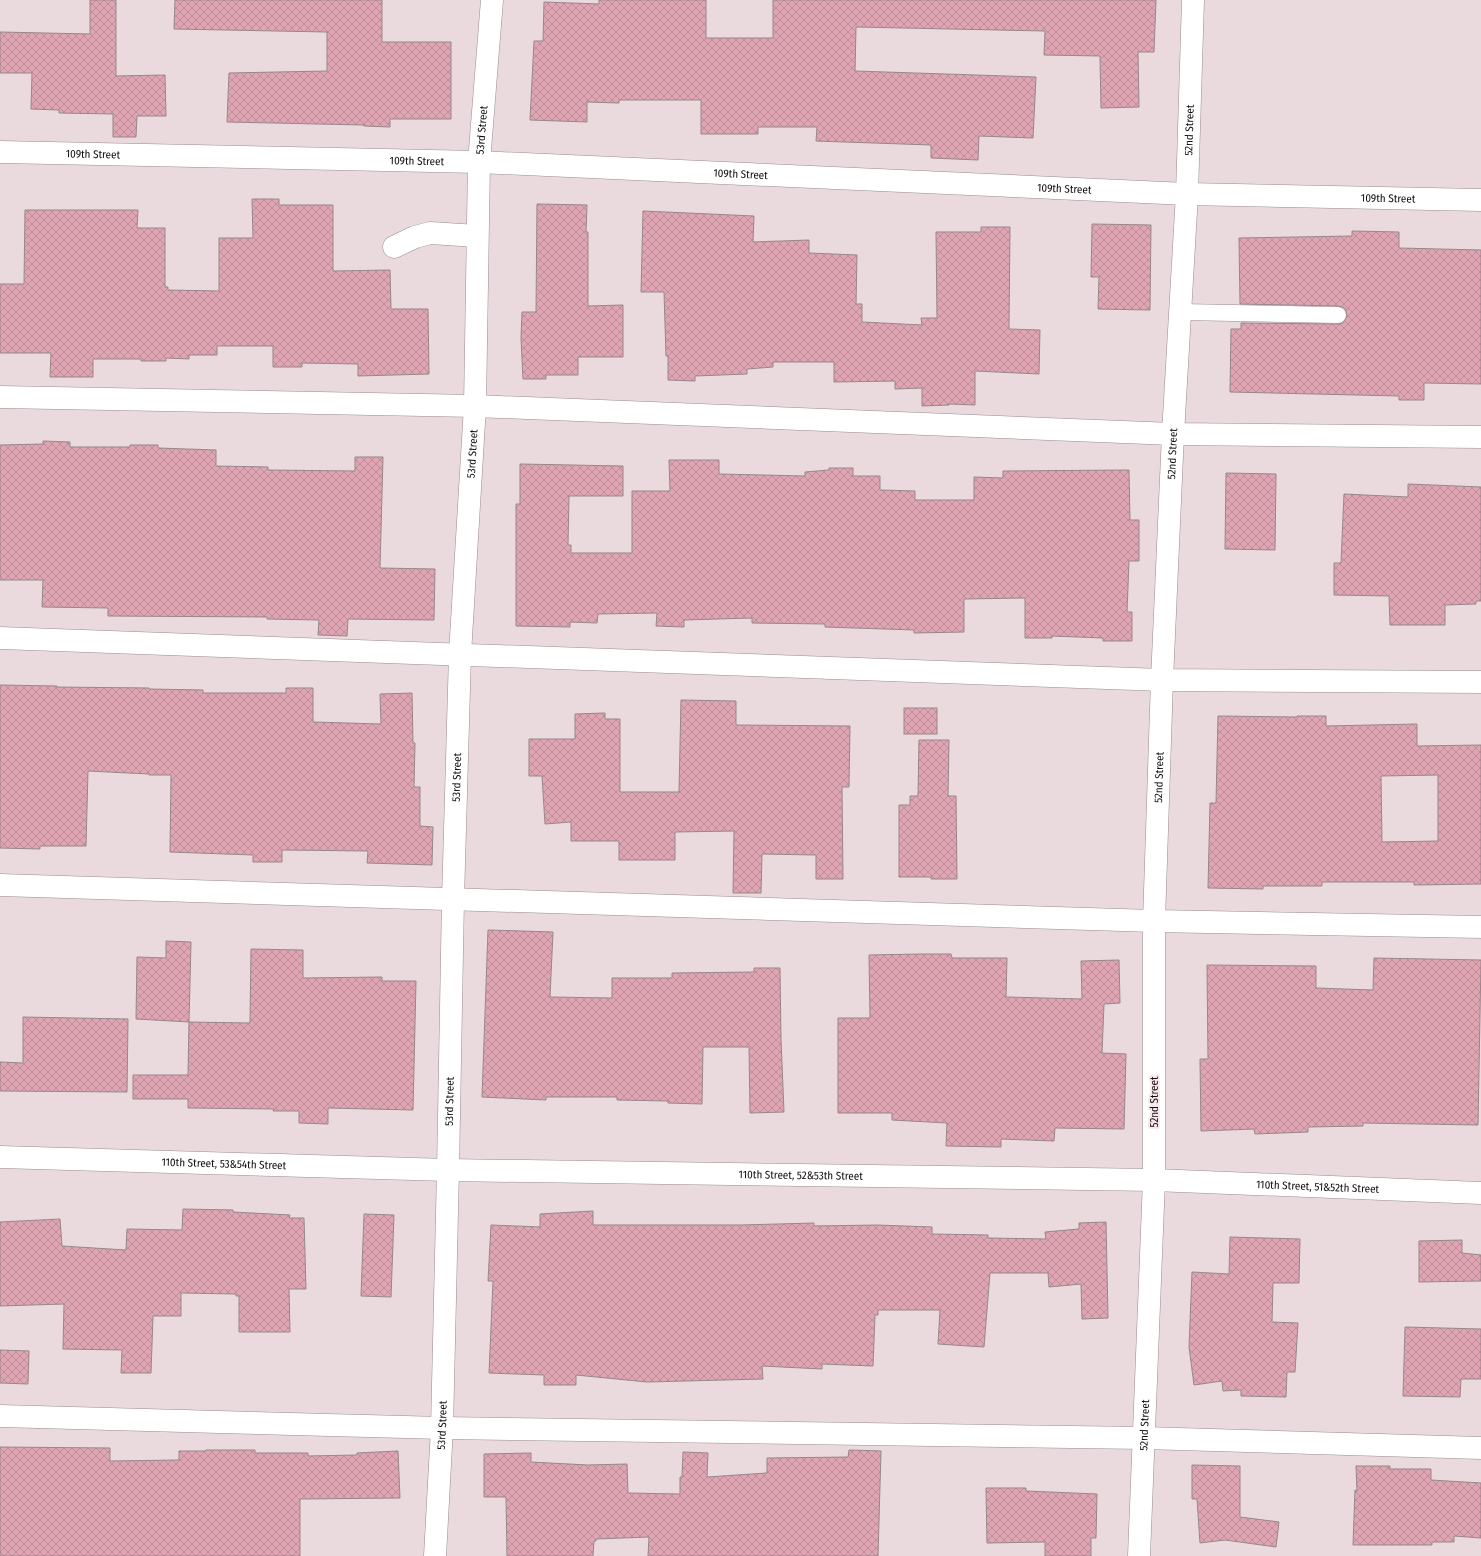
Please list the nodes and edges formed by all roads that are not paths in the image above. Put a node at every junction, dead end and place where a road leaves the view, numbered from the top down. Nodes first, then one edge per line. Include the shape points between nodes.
1 (492, 0) edge
2 (1193, 0) edge
3 (0, 152) edge
4 (479, 162) junction
5 (1187, 194) junction
6 (1481, 200) edge
7 (477, 236) junction
8 (394, 247) dead end
9 (1181, 312) junction
10 (1338, 315) dead end
11 (0, 397) edge
12 (475, 406) junction
13 (1173, 434) junction
14 (1481, 437) edge
15 (0, 638) edge
16 (460, 654) junction
17 (1162, 680) junction
18 (1481, 682) edge
19 (0, 885) edge
20 (453, 899) junction
21 (1154, 921) junction
22 (1481, 927) edge
23 (0, 1157) edge
24 (448, 1170) junction
25 (1154, 1180) junction
26 (1481, 1193) edge
27 (0, 1416) edge
28 (442, 1428) junction
29 (1144, 1438) junction
30 (1481, 1448) edge
31 (435, 1556) edge
32 (1139, 1556) edge

1 - 4 street, 53rd Street
2 - 5 street, 52nd Street
3 - 4 street, 109th Street
4 - 5 street, 109th Street
4 - 7 street, 53rd Street
5 - 6 street, 109th Street
5 - 9 street, 52nd Street
7 - 8 street via 430,233
7 - 12 street, 53rd Street
9 - 10 lane
9 - 13 street, 52nd Street
11 - 12 street
12 - 13 street
12 - 16 street, 53rd Street
13 - 14 street
13 - 17 street, 52nd Street
15 - 16 street
16 - 17 street
16 - 20 street, 53rd Street
17 - 18 street
17 - 21 street, 52nd Street
19 - 20 street
20 - 21 street
20 - 24 street, 53rd Street
21 - 22 street
21 - 25 street, 52nd Street
23 - 24 street, 110th Street, 53&54th Street
24 - 25 street, 110th Street, 52&53th Street
24 - 28 street, 53rd Street
25 - 26 street, 110th Street, 51&52th Street
25 - 29 street, 52nd Street
27 - 28 street
28 - 29 street
28 - 31 street, 53rd Street
29 - 30 street
29 - 32 street, 52nd Street

